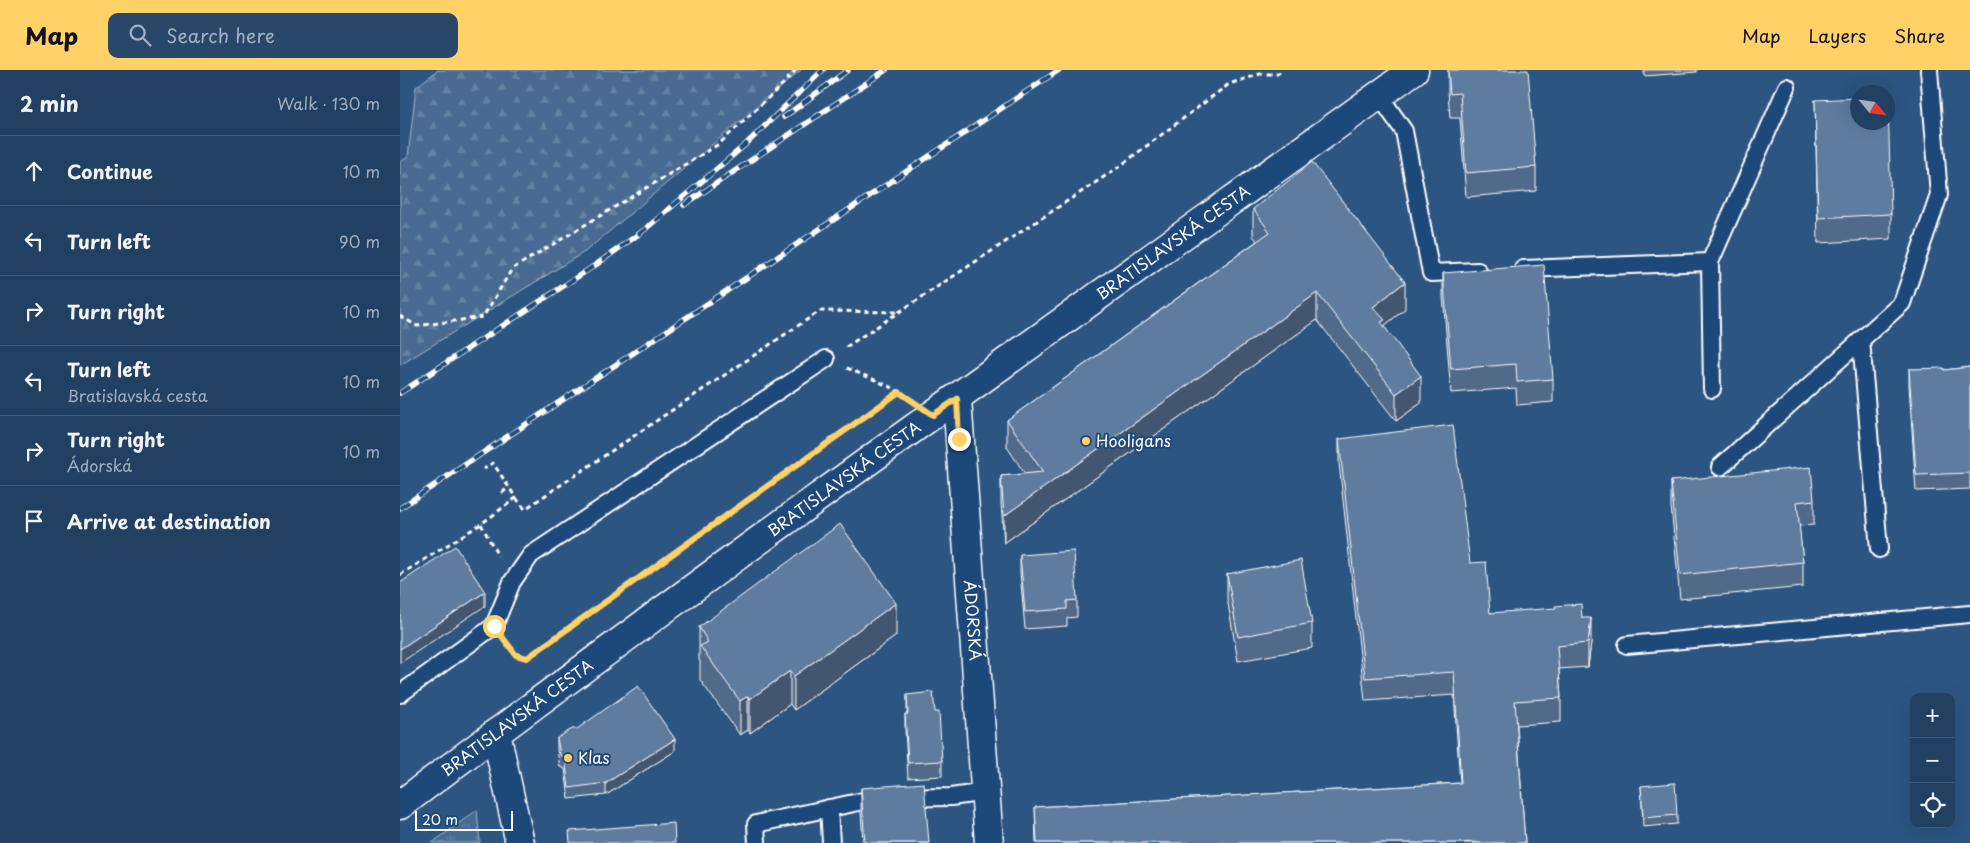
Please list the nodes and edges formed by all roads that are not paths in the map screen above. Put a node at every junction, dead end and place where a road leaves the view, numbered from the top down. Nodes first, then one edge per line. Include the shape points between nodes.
1 (1929, 70) edge
2 (1393, 80) edge
3 (1787, 87) dead end
4 (1710, 262) junction
5 (1491, 270) edge
6 (1511, 270) edge
7 (1861, 340) junction
8 (826, 359) road end
9 (1712, 389) dead end
10 (957, 399) junction
11 (1720, 467) dead end
12 (1879, 549) dead end
13 (1970, 614) edge
14 (1627, 645) dead end
15 (400, 694) edge
16 (496, 733) junction
17 (986, 792) junction
18 (400, 805) edge
19 (829, 808) junction
20 (520, 843) edge
21 (757, 843) edge
22 (831, 843) edge
23 (989, 843) edge

1 - 7 lane via 1939,195 1902,304
2 - 5 lane via 1431,273
2 - 10 street, BRATISLAVSKÁ CESTA
3 - 4 lane
4 - 6 lane
4 - 9 lane
7 - 11 lane
7 - 12 lane
8 - 15 lane via 531,555 512,582 494,626
10 - 16 street, BRATISLAVSKÁ CESTA
10 - 17 street, ÁDORSKÁ
13 - 14 lane
16 - 18 street, BRATISLAVSKÁ CESTA
16 - 20 street
17 - 19 lane via 951,797 877,798
17 - 23 street, ÁDORSKÁ
19 - 21 lane via 756,824
19 - 22 lane

